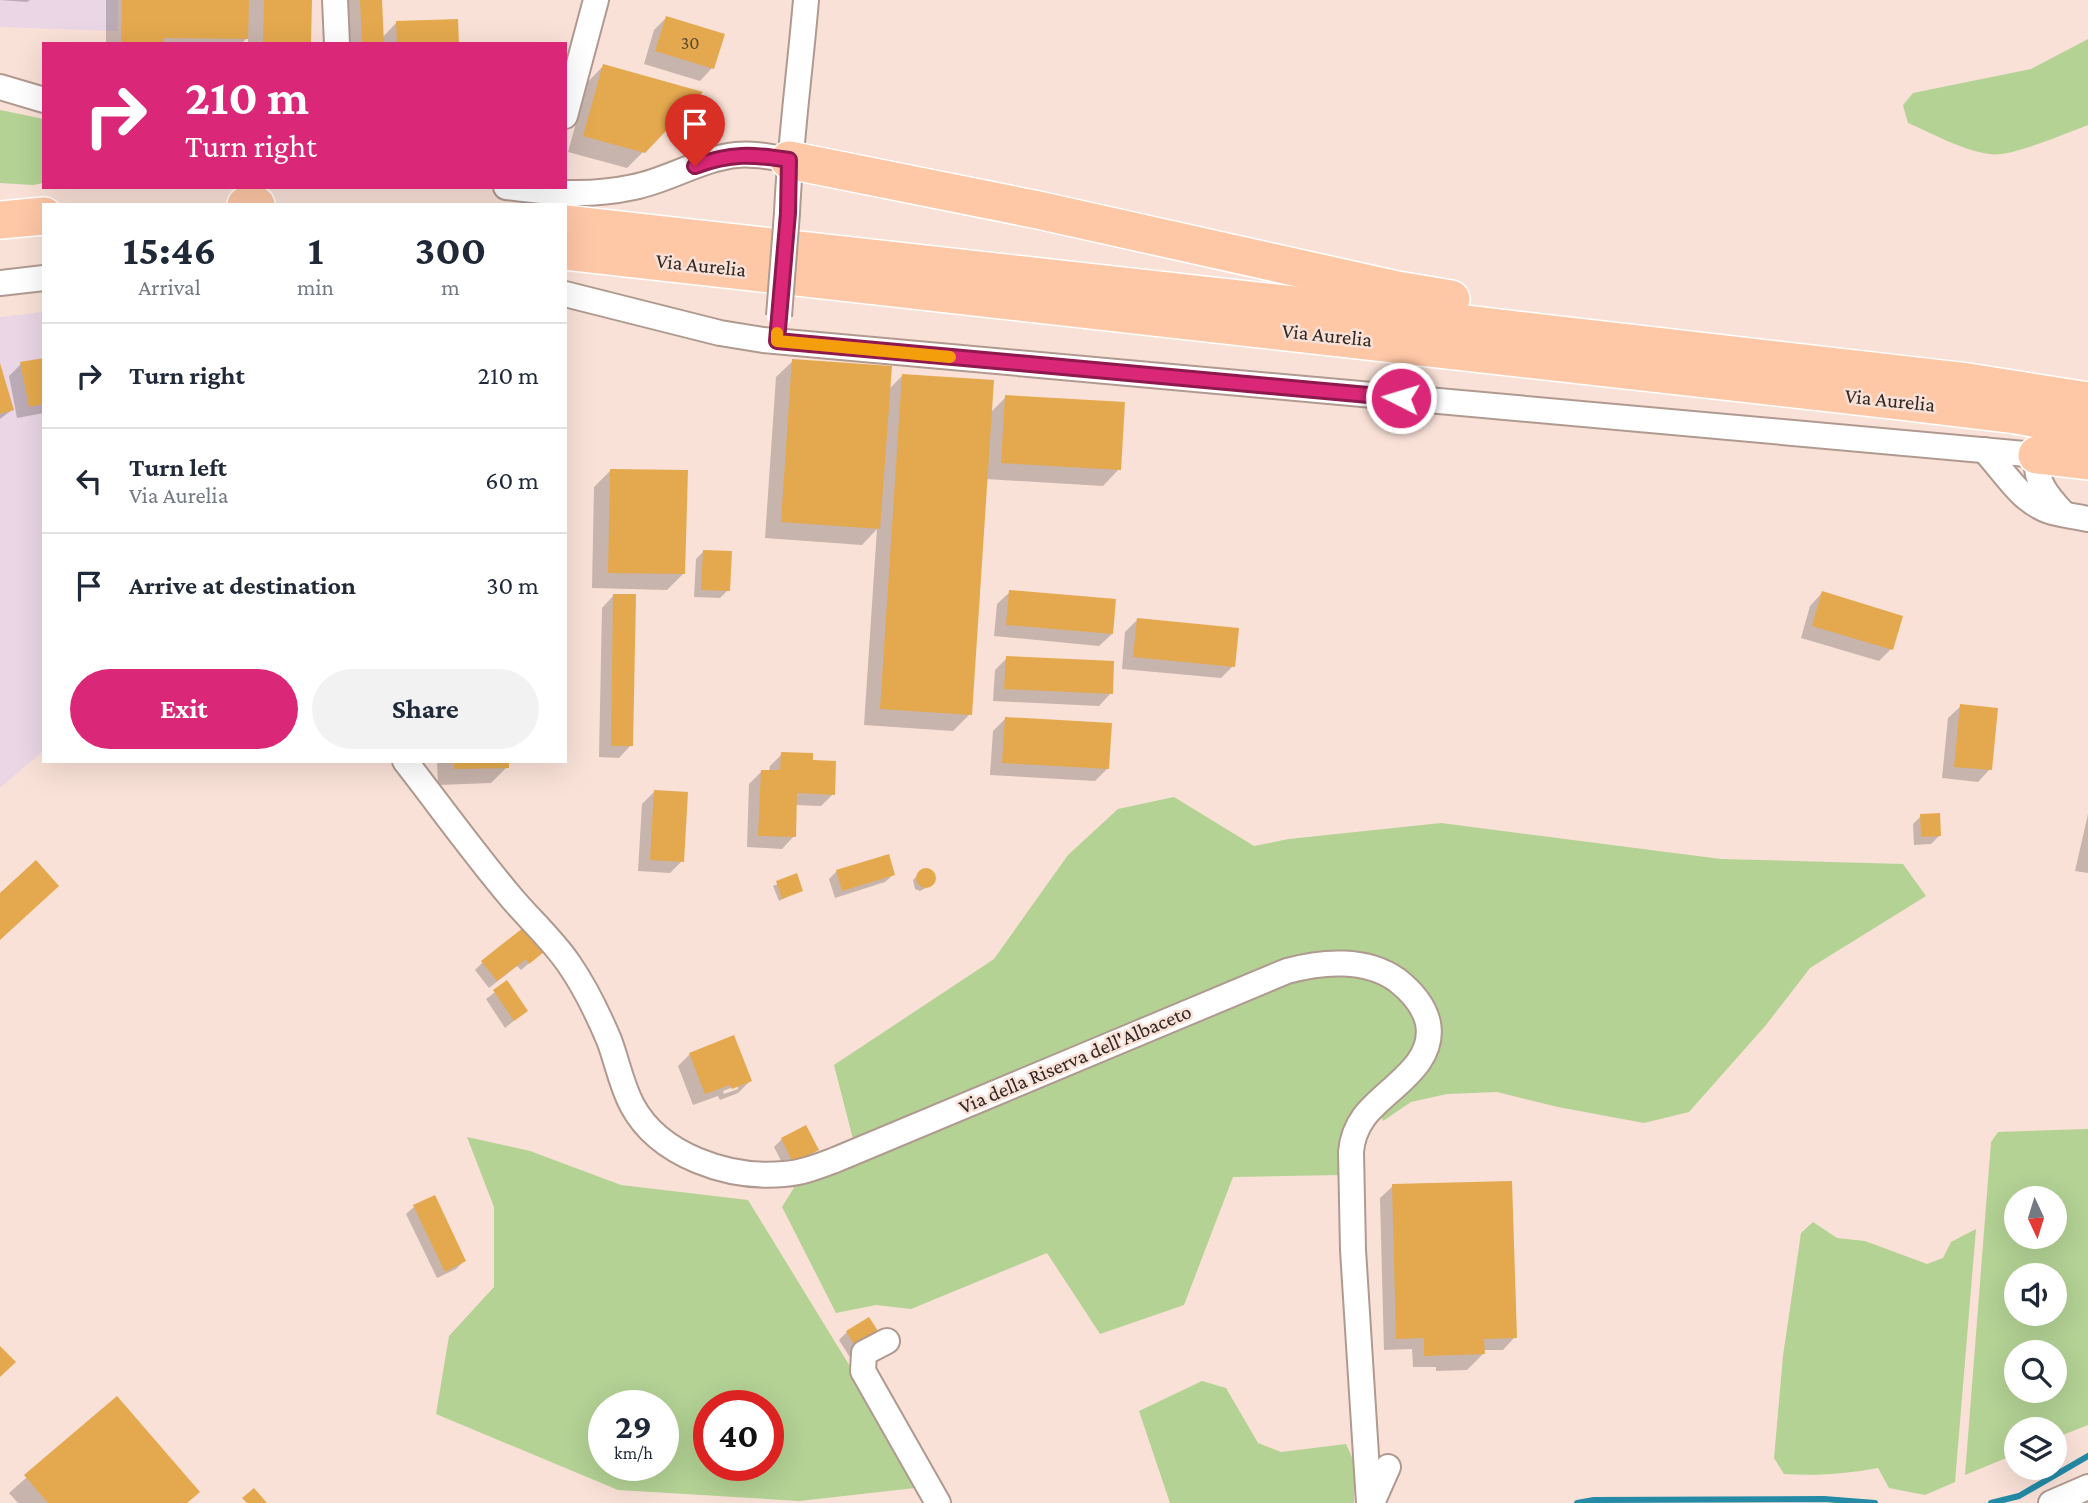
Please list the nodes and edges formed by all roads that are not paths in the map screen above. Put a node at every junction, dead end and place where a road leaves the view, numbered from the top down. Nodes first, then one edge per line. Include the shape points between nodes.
1 (335, 0) edge
2 (596, 0) edge
3 (806, 0) edge
4 (337, 42) edge
5 (0, 87) edge
6 (42, 99) edge
7 (567, 109) edge
8 (789, 160) junction
9 (529, 189) edge
10 (42, 216) edge
11 (0, 220) edge
12 (567, 224) edge
13 (42, 241) edge
14 (0, 245) edge
15 (567, 251) edge
16 (42, 278) edge
17 (0, 283) edge
18 (567, 294) edge
19 (777, 341) junction
20 (1666, 347) junction
21 (2088, 401) edge
22 (2088, 428) edge
23 (1984, 450) junction
24 (2037, 455) junction
25 (2088, 461) edge
26 (2076, 516) edge
27 (407, 763) edge
28 (887, 1341) dead end
29 (1388, 1467) dead end
30 (2088, 1487) edge
31 (938, 1503) edge
32 (1370, 1503) edge
33 (2051, 1503) edge

1 - 4 street
2 - 7 street
3 - 8 street
5 - 6 street
8 - 9 street via 755,154 717,158 637,187 593,194
8 - 19 street, bridge
8 - 20 highway via 1397,290 1593,322
10 - 11 highway
12 - 20 highway, Via Aurelia
13 - 14 highway
15 - 22 highway, Via Aurelia via 1931,404
16 - 17 street
18 - 19 street, Via Aurelia via 734,336
19 - 23 street, Via Aurelia
20 - 21 highway, Via Aurelia
23 - 24 street, Via Aurelia
23 - 26 street via 2028,499 2049,511
24 - 25 highway
24 - 26 street via 2040,484 2049,498
27 - 32 street, Via della Riserva dell'Albaceto via 510,897 574,970 609,1041 630,1102 645,1124 685,1154 733,1171 783,1174 808,1170 1287,971 1352,964 1376,969 1399,982 1424,1010 1429,1040 1418,1062 1364,1117 1355,1131 1351,1152
28 - 31 street via 864,1353 863,1371
29 - 32 street
30 - 33 street

